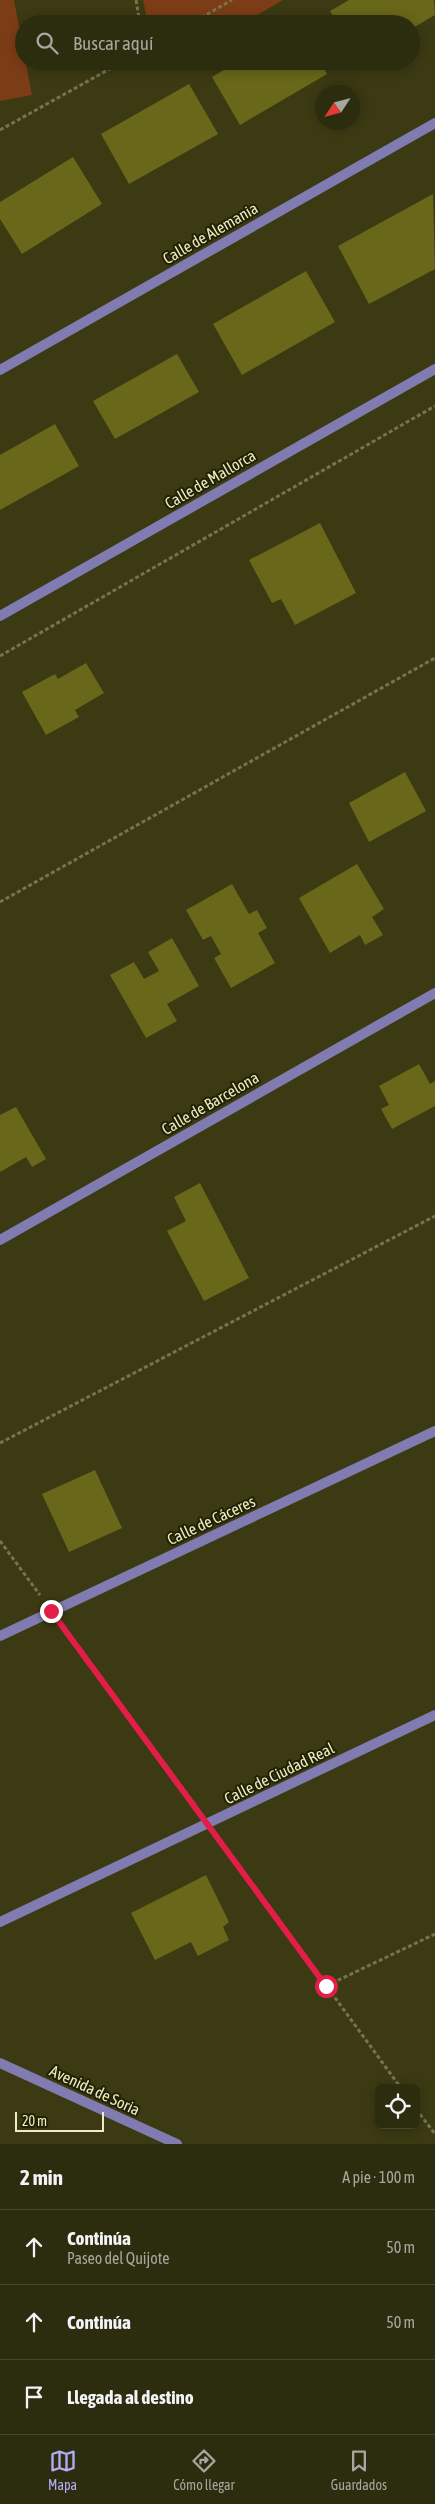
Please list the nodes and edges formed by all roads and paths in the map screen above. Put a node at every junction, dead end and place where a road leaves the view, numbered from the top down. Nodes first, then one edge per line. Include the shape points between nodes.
1 (136, 0) edge
2 (232, 0) edge
3 (138, 15) edge
4 (206, 15) edge
5 (108, 70) edge
6 (435, 124) edge
7 (0, 130) edge
8 (435, 369) edge
9 (0, 370) edge
10 (435, 406) edge
11 (0, 616) edge
12 (0, 656) edge
13 (435, 658) edge
14 (0, 902) edge
15 (435, 993) edge
16 (435, 1216) edge
17 (0, 1240) edge
18 (435, 1430) edge
19 (0, 1443) edge
20 (0, 1541) edge
21 (51, 1611) junction
22 (0, 1636) edge
23 (435, 1715) edge
24 (208, 1823) junction
25 (0, 1922) edge
26 (435, 1934) edge
27 (326, 1986) junction
28 (0, 2063) edge
29 (398, 2084) edge
30 (420, 2114) edge
31 (435, 2134) edge
32 (177, 2144) edge

1 - 3 path
2 - 4 path
5 - 7 path
6 - 9 street, Calle de Alemania
8 - 11 street, Calle de Mallorca
10 - 12 path
13 - 14 path
15 - 17 street, Calle de Barcelona
16 - 19 path
18 - 21 street, Calle de Cáceres
20 - 21 path
21 - 22 street, Calle de Cáceres
21 - 24 path
23 - 24 street, Calle de Ciudad Real
24 - 25 street, Calle de Ciudad Real
24 - 27 path
26 - 27 path
27 - 29 path
28 - 32 street, Avenida de Soria
30 - 31 path

